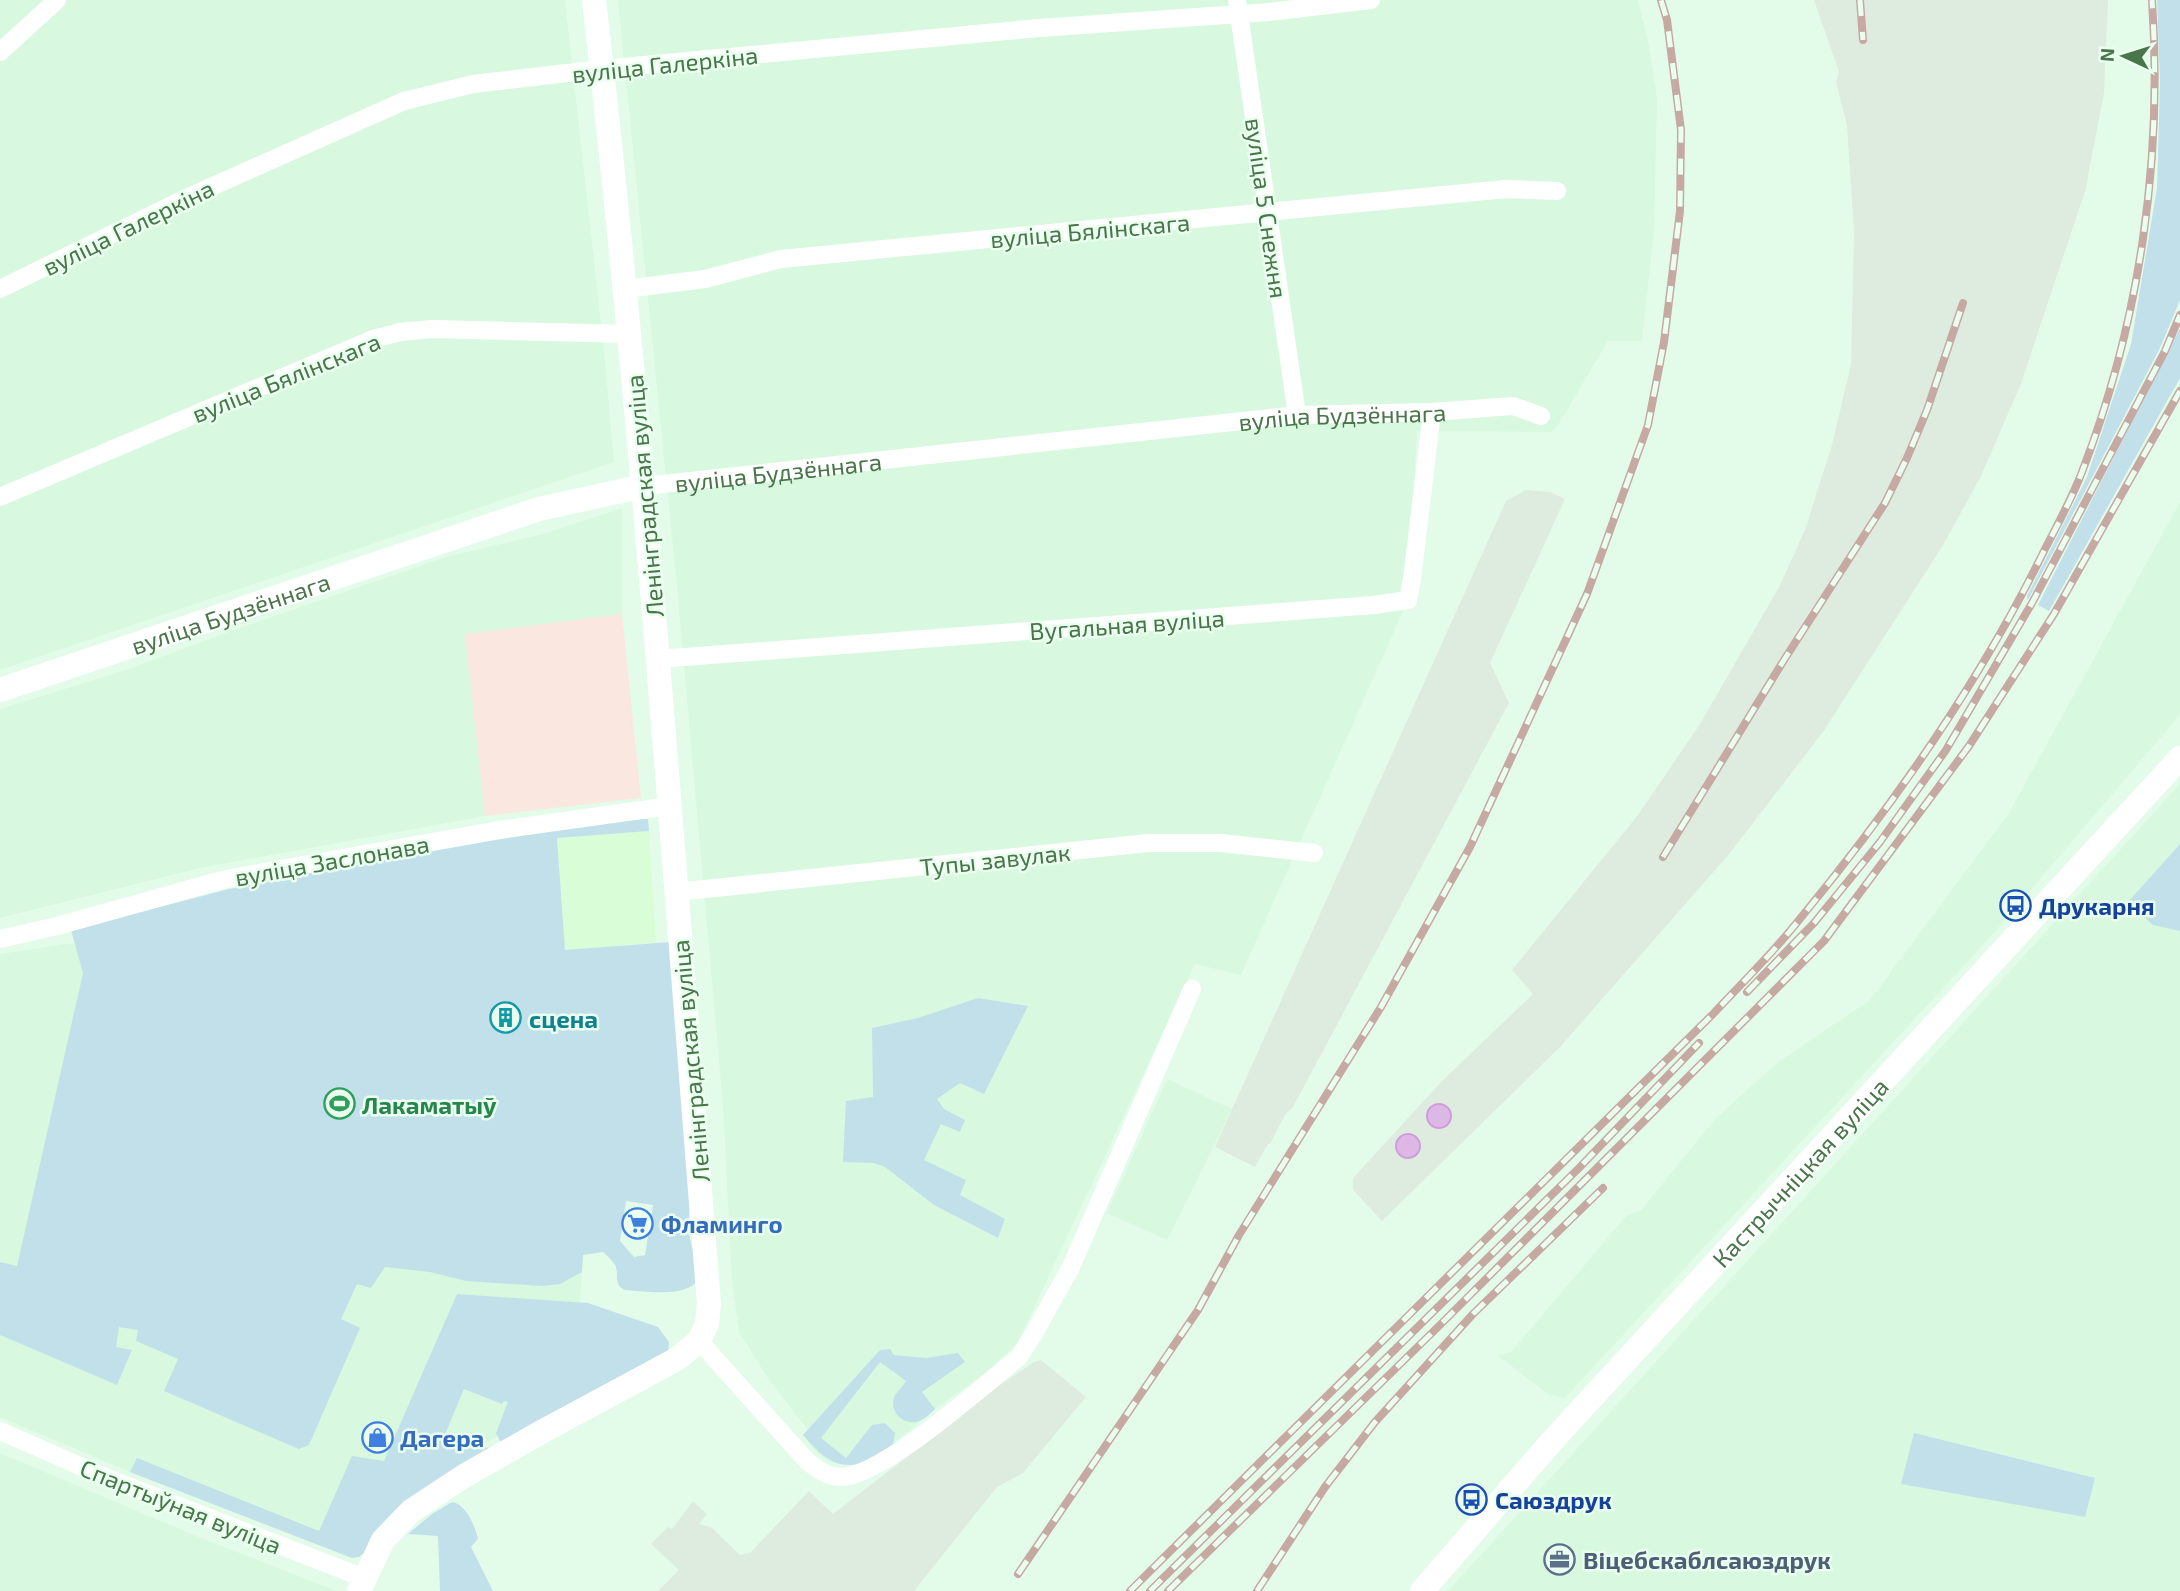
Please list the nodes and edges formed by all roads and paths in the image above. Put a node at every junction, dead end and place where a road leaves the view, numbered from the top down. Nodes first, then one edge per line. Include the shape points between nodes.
1 (57, 0) edge
2 (594, 0) edge
3 (1371, 0) edge
4 (1237, 7) edge
5 (0, 52) edge
6 (602, 69) junction
7 (1556, 191) dead end
8 (1268, 213) junction
9 (0, 289) edge
10 (625, 289) junction
11 (629, 334) junction
12 (1432, 412) junction
13 (1297, 415) junction
14 (1541, 416) dead end
15 (644, 486) junction
16 (0, 497) edge
17 (658, 659) junction
18 (0, 690) edge
19 (2180, 758) edge
20 (670, 806) junction
21 (1314, 853) dead end
22 (676, 892) junction
23 (0, 939) edge
24 (1192, 989) dead end
25 (699, 1341) junction
26 (0, 1431) edge
27 (362, 1585) edge
28 (1423, 1591) edge

1 - 5 street
2 - 6 street, Ленінградская вуліца
3 - 4 street, вуліца Галеркіна
4 - 6 street, вуліца Галеркіна
4 - 8 street, вуліца 5 Снежня
6 - 9 street, вуліца Галеркіна via 473,84 404,101
6 - 10 street, Ленінградская вуліца
7 - 8 street, вуліца Бялінскага via 1506,189
8 - 10 street, вуліца Бялінскага via 781,259 705,279
8 - 13 street, вуліца 5 Снежня
10 - 11 street, Ленінградская вуліца
11 - 15 street, Ленінградская вуліца
11 - 16 street, вуліца Бялінскага via 400,332 373,339
12 - 13 street, вуліца Будзённага
12 - 14 street, вуліца Будзённага via 1513,406
12 - 17 street, Вугальная вуліца via 1408,600
13 - 15 street, вуліца Будзённага
15 - 17 street, Ленінградская вуліца
15 - 18 street, вуліца Будзённага via 539,509
17 - 20 street, Ленінградская вуліца
19 - 28 street, Кастрычніцкая вуліца via 1553,1440
20 - 22 street, Ленінградская вуліца
20 - 23 street, вуліца Заслонава via 499,830 226,879
21 - 22 street, Тупы завулак via 1147,843
22 - 25 street, Ленінградская вуліца via 709,1304
24 - 25 street via 1071,1267 1033,1335 1018,1357 888,1460 851,1477 822,1473
25 - 27 street via 677,1359 501,1455 411,1511 383,1539
26 - 27 street, Спартыўная вуліца

